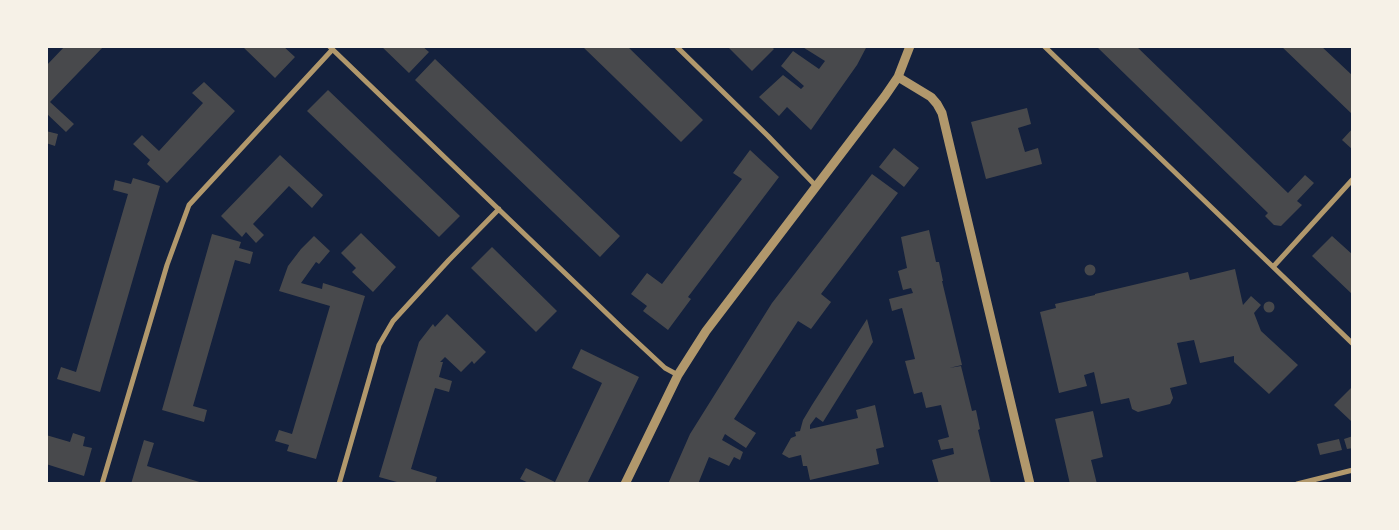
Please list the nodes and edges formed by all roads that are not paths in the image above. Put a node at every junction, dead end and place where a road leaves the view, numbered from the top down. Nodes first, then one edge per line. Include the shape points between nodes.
1 (676, 46) edge
2 (910, 46) edge
3 (1044, 46) edge
4 (330, 48) edge
5 (898, 77) junction
6 (1353, 179) edge
7 (815, 186) junction
8 (499, 209) junction
9 (1273, 267) junction
10 (1353, 344) edge
11 (678, 375) junction
12 (1353, 470) edge
13 (102, 484) edge
14 (339, 484) edge
15 (625, 484) edge
16 (1030, 484) edge
17 (1297, 484) edge

1 - 7 street
2 - 5 street
3 - 9 street
4 - 8 street
4 - 13 street via 189,205 167,265
5 - 7 street
5 - 16 street via 931,97 942,113
6 - 9 street
7 - 11 street via 706,331
8 - 11 street via 665,368
8 - 14 street via 388,329 379,346
9 - 10 street
11 - 15 street
12 - 17 street

